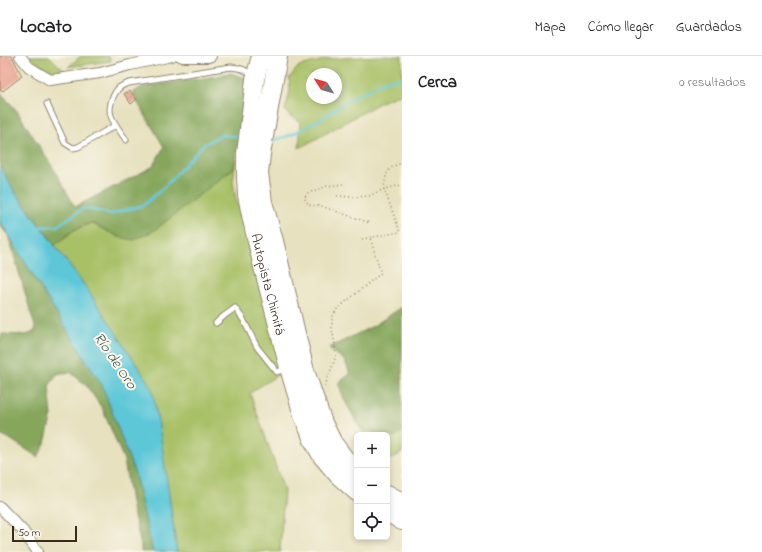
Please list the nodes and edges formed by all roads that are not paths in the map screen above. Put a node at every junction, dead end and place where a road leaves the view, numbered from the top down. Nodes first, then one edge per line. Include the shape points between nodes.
1 (20, 56) edge
2 (172, 56) edge
3 (180, 56) edge
4 (211, 56) edge
5 (260, 56) edge
6 (278, 56) edge
7 (255, 79) junction
8 (47, 104) dead end
9 (116, 125) junction
10 (257, 129) junction
11 (126, 140) dead end
12 (254, 154) junction
13 (216, 322) dead end
14 (289, 368) junction
15 (354, 468) edge
16 (354, 489) edge
17 (390, 496) edge
18 (402, 502) edge
19 (0, 506) edge
20 (390, 514) edge
21 (402, 521) edge
22 (38, 552) edge

1 - 2 street via 29,67 50,80 100,73
3 - 4 street
5 - 7 highway, Autopista Chimitá
6 - 10 highway, Autopista Chimitá
7 - 9 lane via 248,71 231,67 129,83 120,87 111,102 111,114
7 - 10 highway, Autopista Chimitá
8 - 9 lane via 65,144 73,148
9 - 11 lane
10 - 12 highway, Autopista Chimitá
12 - 14 highway, Autopista Chimitá via 246,177 247,195
12 - 15 highway, Autopista Chimitá via 260,173 263,202 305,371 323,423 333,443
13 - 14 lane via 235,308 257,347 277,372
14 - 16 highway, Autopista Chimitá via 313,440 338,476
17 - 18 highway
19 - 22 street
20 - 21 highway

